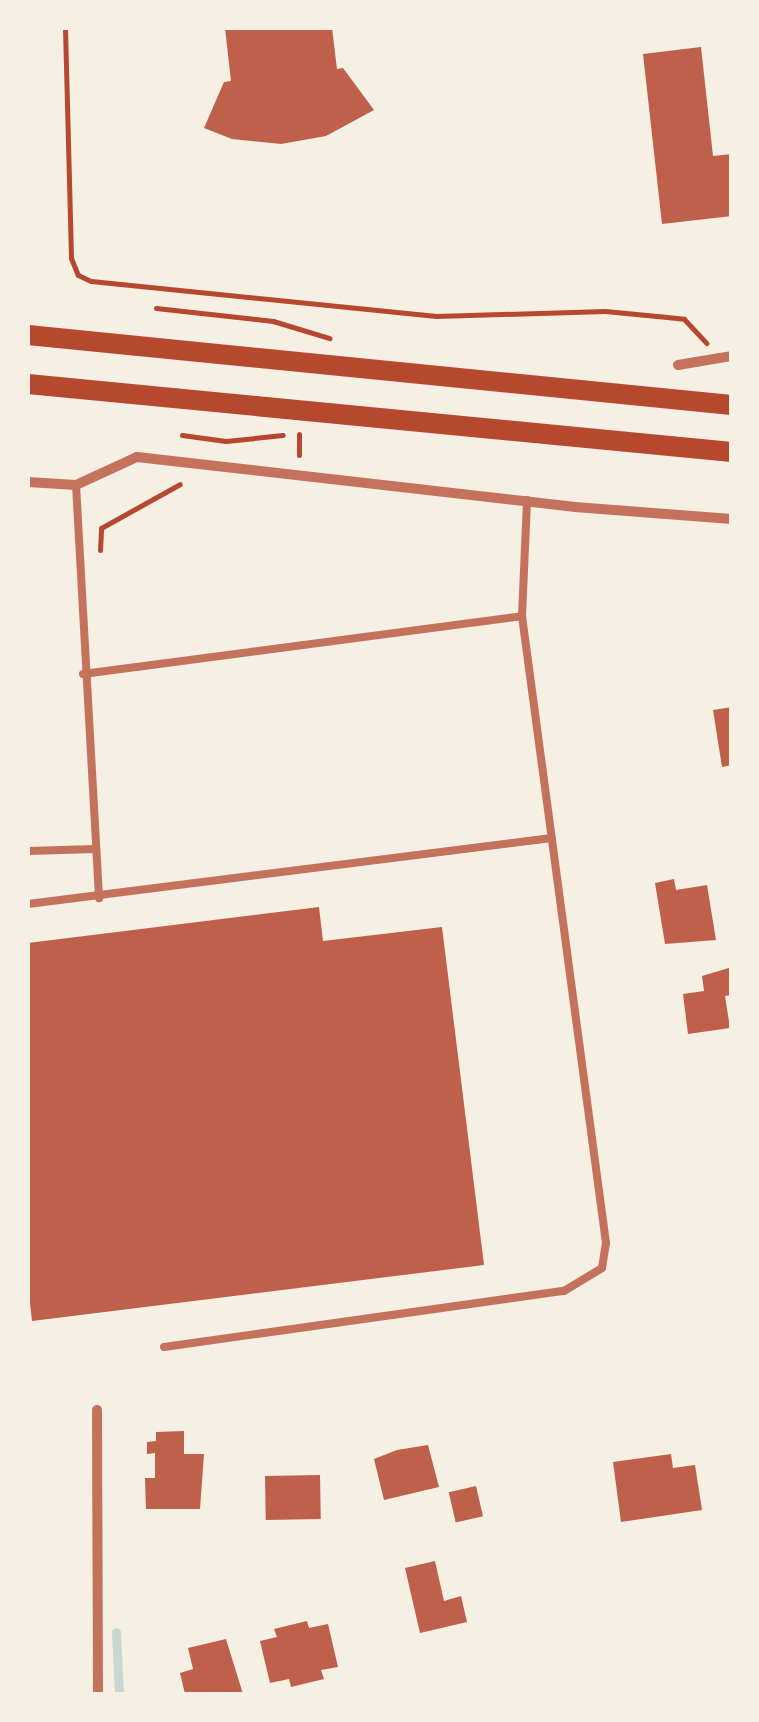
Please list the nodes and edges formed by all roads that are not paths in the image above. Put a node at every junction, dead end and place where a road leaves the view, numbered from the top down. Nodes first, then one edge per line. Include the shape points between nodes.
1 (28, 335) edge
2 (732, 356) edge
3 (678, 365) dead end
4 (28, 384) edge
5 (732, 405) edge
6 (732, 452) edge
7 (28, 482) edge
8 (76, 485) junction
9 (527, 500) junction
10 (732, 520) edge
11 (522, 616) junction
12 (84, 674) junction
13 (552, 838) junction
14 (95, 848) junction
15 (28, 851) edge
16 (99, 898) junction
17 (28, 904) edge
18 (164, 1346) dead end
19 (97, 1410) dead end
20 (98, 1694) edge

1 - 5 main road
2 - 3 street
4 - 6 main road
7 - 8 street
8 - 9 street via 137,457
8 - 12 lane
9 - 10 street
9 - 11 lane
11 - 12 lane
11 - 13 lane
12 - 14 lane
13 - 16 lane
13 - 18 lane via 606,1244 602,1268 564,1291
14 - 15 lane
14 - 16 lane
16 - 17 lane
19 - 20 street

